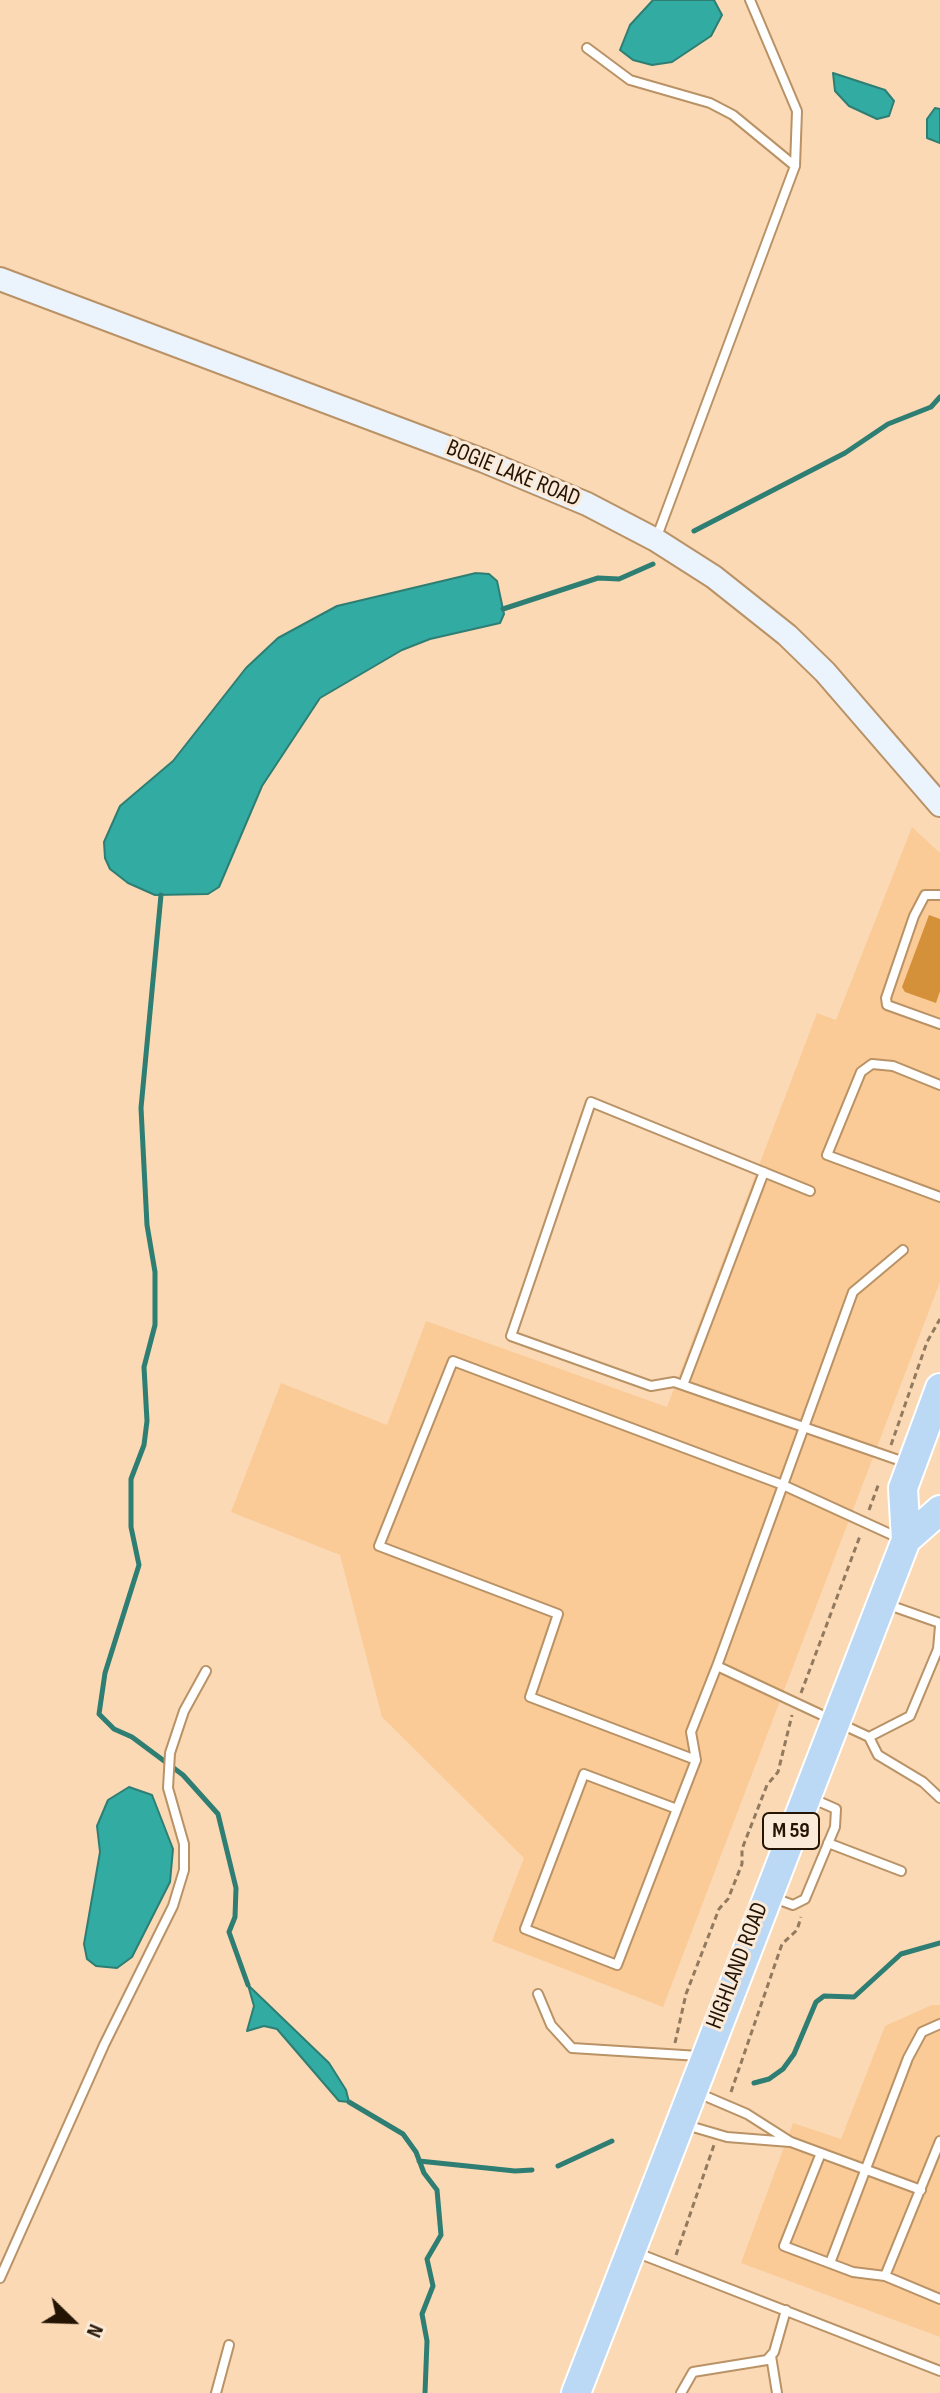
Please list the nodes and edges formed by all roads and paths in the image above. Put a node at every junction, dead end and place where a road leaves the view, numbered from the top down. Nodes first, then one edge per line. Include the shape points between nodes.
1 (750, 0) edge
2 (587, 48) dead end
3 (795, 166) junction
4 (0, 279) edge
5 (656, 540) junction
6 (940, 805) edge
7 (940, 895) edge
8 (940, 1024) edge
9 (940, 1085) edge
10 (764, 1172) junction
11 (940, 1185) edge
12 (810, 1191) dead end
13 (938, 1196) edge
14 (903, 1250) dead end
15 (940, 1319) edge
16 (683, 1385) junction
17 (940, 1388) edge
18 (801, 1426) junction
19 (900, 1461) junction
20 (783, 1485) junction
21 (940, 1510) edge
22 (864, 1524) junction
23 (906, 1540) junction
24 (881, 1602) junction
25 (940, 1624) edge
26 (717, 1666) junction
27 (206, 1671) dead end
28 (796, 1705) junction
29 (834, 1720) junction
30 (869, 1737) junction
31 (696, 1760) junction
32 (804, 1796) junction
33 (940, 1798) edge
34 (677, 1809) junction
35 (828, 1843) junction
36 (901, 1871) dead end
37 (766, 1895) junction
38 (800, 1904) junction
39 (538, 1994) dead end
40 (940, 2024) edge
41 (672, 2054) junction
42 (704, 2056) junction
43 (691, 2090) junction
44 (727, 2106) junction
45 (679, 2123) junction
46 (718, 2134) junction
47 (940, 2141) edge
48 (791, 2142) junction
49 (821, 2153) junction
50 (866, 2170) junction
51 (921, 2190) junction
52 (630, 2250) junction
53 (830, 2263) junction
54 (672, 2267) junction
55 (885, 2276) junction
56 (0, 2278) edge
57 (940, 2299) edge
58 (786, 2310) junction
59 (229, 2345) dead end
60 (771, 2356) junction
61 (940, 2371) edge
62 (216, 2393) edge
63 (576, 2393) edge
64 (681, 2393) edge
65 (777, 2393) edge

1 - 3 lane via 797,111
2 - 3 lane via 630,80 733,115
3 - 5 lane
4 - 5 main road, BOGIE LAKE ROAD via 509,471
5 - 6 main road, BOGIE LAKE ROAD via 714,577 787,635
7 - 8 lane via 925,895 886,998 887,1005
9 - 13 lane via 893,1066 872,1064 861,1072 827,1155
10 - 12 lane
10 - 16 lane
10 - 16 lane via 591,1102 511,1336 651,1386
11 - 13 lane
14 - 18 lane via 853,1292
15 - 19 path via 894,1429
16 - 18 lane
17 - 19 highway, HIGHLAND ROAD / M 59
18 - 19 lane
18 - 20 lane
19 - 22 path
19 - 23 highway, HIGHLAND ROAD / M 59
20 - 22 lane
20 - 26 lane
20 - 31 lane via 453,1361 379,1546 558,1614 530,1697
21 - 23 highway, HIGHLAND ROAD / M 59
22 - 23 lane
22 - 28 path
23 - 24 highway, HIGHLAND ROAD / M 59
24 - 25 lane
24 - 29 highway, HIGHLAND ROAD / M 59
25 - 30 lane via 938,1649 910,1716
26 - 28 lane
26 - 31 lane via 691,1732
27 - 56 lane via 184,1711 170,1753 168,1788 184,1844 184,1870 173,1906
28 - 29 lane
28 - 41 path via 778,1772 767,1785 742,1849 742,1864 686,1994
29 - 30 lane
29 - 32 highway, HIGHLAND ROAD / M 59
30 - 33 lane via 878,1755
31 - 34 lane
32 - 35 lane via 836,1809
32 - 37 highway, HIGHLAND ROAD / M 59
34 - 34 lane via 617,1965 525,1929 584,1774
35 - 36 lane
35 - 38 lane
37 - 38 lane
37 - 42 highway, HIGHLAND ROAD / M 59
38 - 44 path via 801,1922 782,1944
39 - 41 lane via 551,2025 572,2048
40 - 50 lane via 922,2032 908,2058
41 - 42 lane
42 - 43 highway, HIGHLAND ROAD / M 59
43 - 44 lane
43 - 45 highway, HIGHLAND ROAD / M 59
44 - 48 lane
45 - 46 lane
45 - 52 highway, HIGHLAND ROAD / M 59
46 - 48 lane
46 - 54 path
47 - 51 lane
48 - 49 lane
49 - 50 lane
49 - 53 lane via 784,2246
50 - 51 lane
50 - 53 lane
51 - 55 lane
52 - 54 lane
52 - 63 highway, HIGHLAND ROAD / M 59
53 - 55 lane
54 - 58 lane
55 - 57 lane
58 - 60 lane
58 - 61 lane
59 - 62 lane
60 - 64 lane via 693,2372
60 - 65 lane

